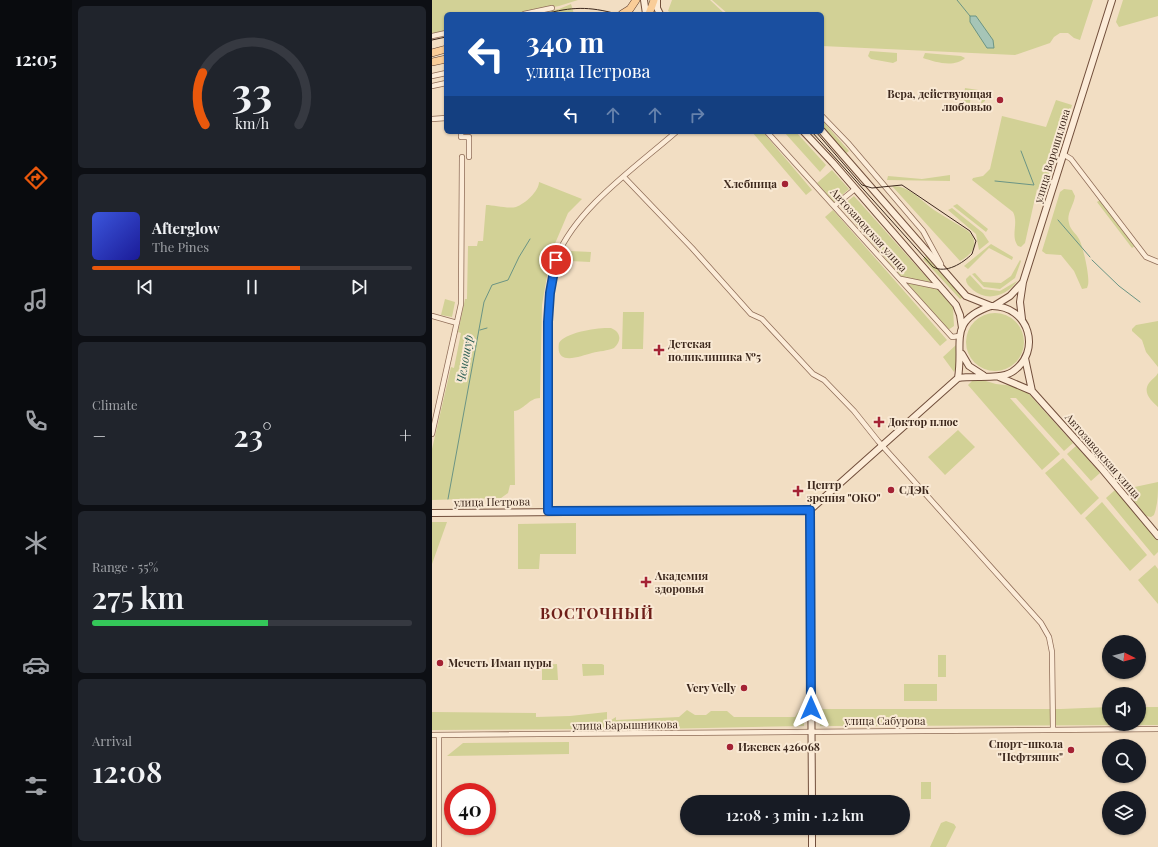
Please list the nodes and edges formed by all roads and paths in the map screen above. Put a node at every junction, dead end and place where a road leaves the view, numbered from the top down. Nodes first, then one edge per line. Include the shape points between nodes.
1 (636, 0) edge
2 (644, 0) edge
3 (656, 0) edge
4 (1112, 0) edge
5 (552, 8) dead end
6 (533, 12) edge
7 (625, 12) edge
8 (646, 12) edge
9 (650, 12) edge
10 (659, 12) edge
11 (444, 33) edge
12 (432, 36) edge
13 (444, 50) edge
14 (432, 53) edge
15 (444, 59) edge
16 (432, 62) edge
17 (444, 73) edge
18 (432, 76) edge
19 (444, 83) edge
20 (432, 86) edge
21 (444, 118) edge
22 (824, 118) edge
23 (432, 119) edge
24 (824, 133) edge
25 (461, 134) edge
26 (674, 134) edge
27 (769, 134) edge
28 (806, 134) edge
29 (1063, 154) junction
30 (462, 157) dead end
31 (468, 157) dead end
32 (624, 177) junction
33 (855, 188) junction
34 (834, 206) junction
35 (1158, 262) edge
36 (944, 271) junction
37 (901, 279) junction
38 (1023, 282) junction
39 (940, 287) junction
40 (966, 296) junction
41 (956, 305) junction
42 (993, 306) junction
43 (432, 316) edge
44 (1022, 319) junction
45 (457, 323) junction
46 (962, 328) junction
47 (959, 336) junction
48 (960, 350) junction
49 (1025, 358) junction
50 (984, 375) junction
51 (999, 376) junction
52 (958, 378) junction
53 (1032, 391) junction
54 (432, 434) edge
55 (882, 446) junction
56 (810, 510) junction
57 (548, 511) junction
58 (432, 512) edge
59 (1158, 536) edge
60 (1158, 729) edge
61 (1053, 730) junction
62 (811, 732) junction
63 (432, 735) edge
64 (439, 735) junction
65 (812, 795) edge
66 (812, 835) edge
67 (439, 847) edge
68 (812, 847) edge

1 - 7 main road
2 - 8 main road
3 - 9 main road
3 - 10 main road
4 - 29 main road, улица Ворошилова
5 - 6 street
11 - 12 street
13 - 14 main road
15 - 16 main road
17 - 18 street
19 - 20 street
21 - 23 street
22 - 36 street via 923,231
24 - 36 main road
25 - 31 street via 461,137 469,137
26 - 32 street
27 - 34 street, Автозаводская улица
28 - 33 main road, Автозаводская улица
29 - 35 street via 1071,159 1146,257
29 - 38 main road, улица Ворошилова
30 - 45 street via 462,279
32 - 55 street via 751,314 762,319 813,374 824,380 854,411
32 - 57 street via 574,226 556,260 548,322
33 - 34 street
33 - 39 main road, Автозаводская улица
34 - 37 street, Автозаводская улица
36 - 40 main road
37 - 39 street
37 - 47 street, Автозаводская улица via 952,337
38 - 42 main road, улица Ворошилова via 1010,296
38 - 44 main road via 1020,302
39 - 41 main road, Автозаводская улица
40 - 41 main road
40 - 42 main road
41 - 46 main road, Автозаводская улица
42 - 44 main road via 1014,312
42 - 46 main road via 975,312
43 - 45 street
44 - 49 main road via 1027,328 1030,345
45 - 54 street
46 - 47 main road
47 - 48 main road
48 - 50 main road via 969,366
48 - 52 main road
49 - 51 main road via 1019,367
49 - 53 main road
50 - 51 main road
50 - 52 main road
51 - 53 main road
52 - 55 main road
53 - 59 main road, Автозаводская улица
55 - 56 main road
55 - 61 street via 1041,623 1052,652
56 - 57 main road, улица Петрова
56 - 62 main road
57 - 58 main road, улица Петрова
60 - 61 street, улица Сабурова
61 - 62 street, улица Сабурова
62 - 64 street, улица Барышникова
62 - 65 main road
63 - 64 street, улица Барышникова
64 - 67 street
66 - 68 main road

